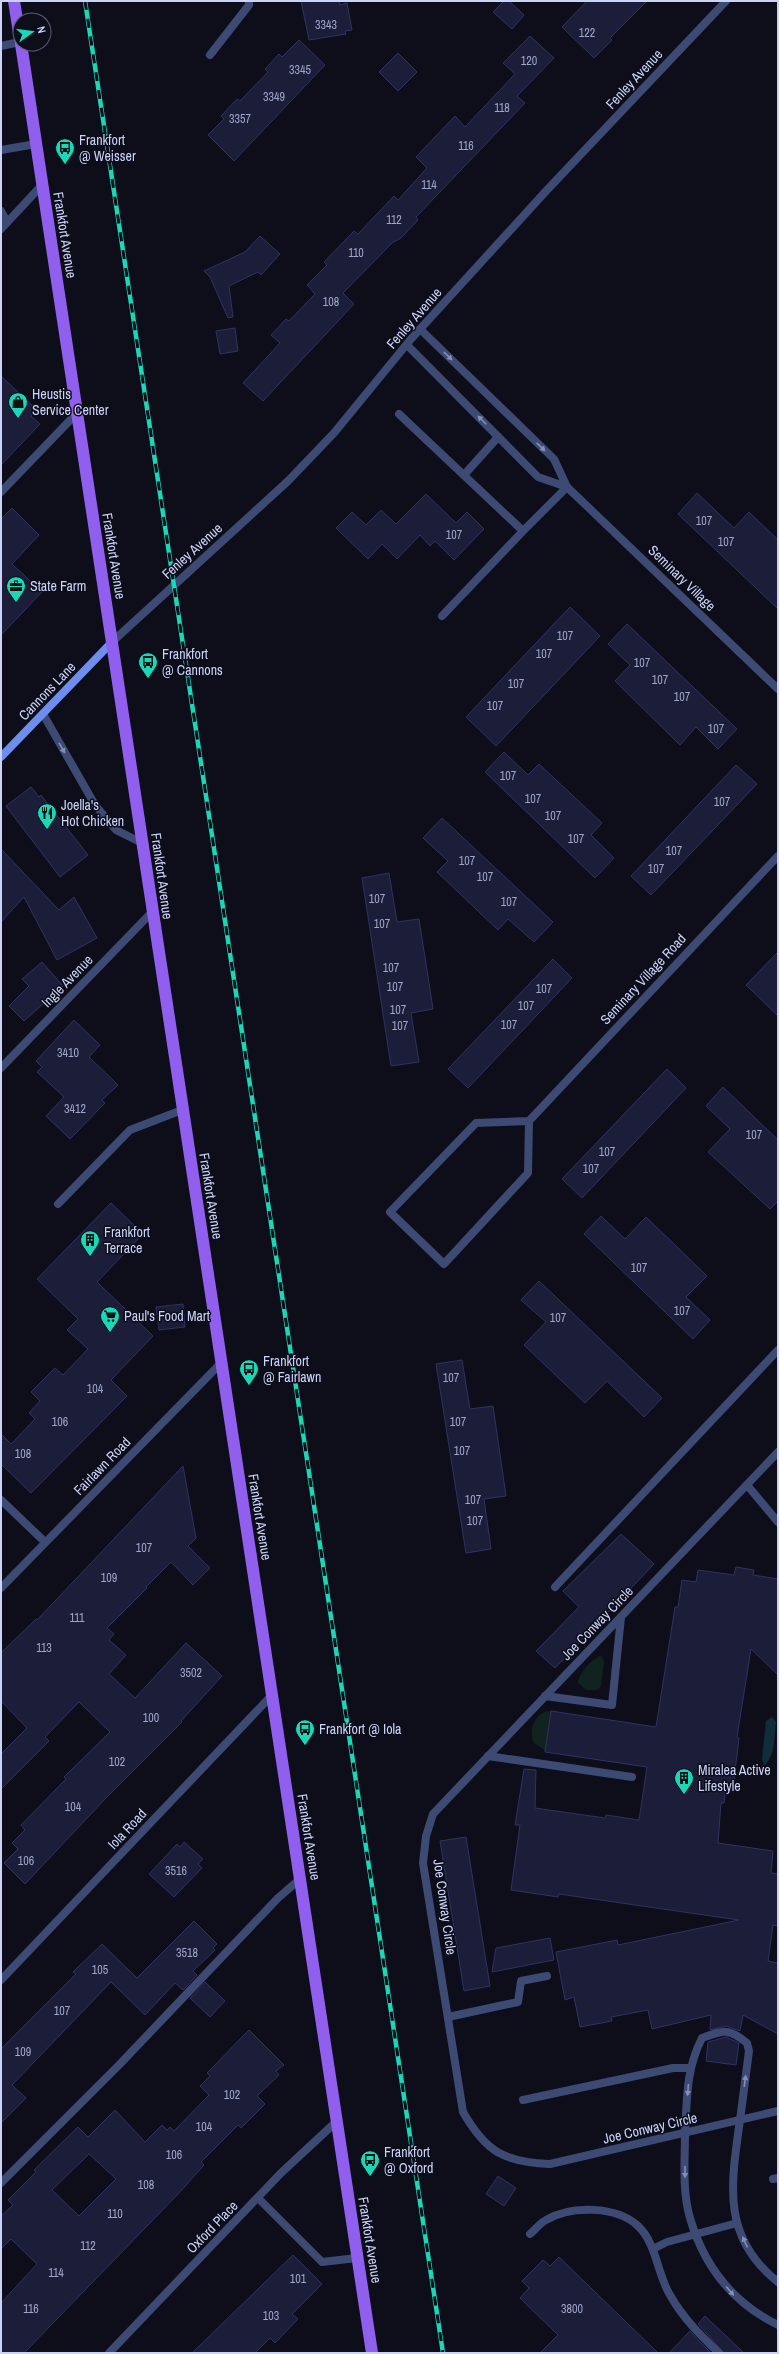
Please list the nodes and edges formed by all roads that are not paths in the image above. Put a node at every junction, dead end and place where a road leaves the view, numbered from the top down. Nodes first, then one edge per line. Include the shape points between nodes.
1 (14, 1) edge
2 (249, 1) edge
3 (726, 1) edge
4 (16, 12) edge
5 (12, 44) edge
6 (1, 46) edge
7 (22, 52) edge
8 (210, 55) dead end
9 (36, 144) junction
10 (1, 150) edge
11 (42, 185) junction
12 (1, 210) edge
13 (8, 222) junction
14 (1, 228) edge
15 (420, 329) junction
16 (407, 345) junction
17 (77, 413) junction
18 (399, 414) dead end
19 (498, 437) junction
20 (464, 475) junction
21 (567, 487) junction
22 (1, 492) edge
23 (524, 531) junction
24 (442, 616) dead end
25 (112, 642) junction
26 (778, 689) edge
27 (43, 714) junction
28 (1, 757) edge
29 (142, 843) junction
30 (778, 856) edge
31 (152, 912) junction
32 (1, 1068) edge
33 (182, 1110) junction
34 (529, 1121) junction
35 (58, 1204) dead end
36 (778, 1350) edge
37 (221, 1362) junction
38 (778, 1452) edge
39 (747, 1485) junction
40 (1, 1500) edge
41 (778, 1522) edge
42 (45, 1542) junction
43 (555, 1587) dead end
44 (1, 1588) edge
45 (621, 1617) junction
46 (272, 1695) junction
47 (545, 1696) junction
48 (488, 1756) junction
49 (632, 1777) dead end
50 (300, 1879) junction
51 (547, 1976) dead end
52 (1, 1980) edge
53 (448, 2017) junction
54 (689, 2068) junction
55 (523, 2100) dead end
56 (778, 2111) edge
57 (740, 2120) junction
58 (337, 2121) junction
59 (685, 2133) junction
60 (1, 2183) edge
61 (258, 2198) junction
62 (737, 2223) junction
63 (696, 2233) junction
64 (530, 2234) dead end
65 (653, 2249) junction
66 (357, 2258) junction
67 (778, 2282) edge
68 (778, 2325) edge
69 (109, 2353) edge
70 (372, 2353) edge
71 (718, 2353) edge

1 - 4 main road, Frankfort Avenue
2 - 8 street via 249,5
3 - 15 street, Fenley Avenue
5 - 6 street
7 - 9 main road, Frankfort Avenue
9 - 10 street
9 - 11 main road, Frankfort Avenue
11 - 13 street
11 - 17 main road, Frankfort Avenue
12 - 13 street
13 - 14 street
15 - 16 street, Fenley Avenue
15 -> 21 street, Seminary Village via 554,459
19 -> 16 street, Seminary Village
16 - 25 street, Fenley Avenue via 334,433 288,481
17 - 22 street
17 - 25 main road, Frankfort Avenue
18 - 20 street
19 - 20 street
19 - 21 street, Seminary Village via 538,477
20 - 23 street
21 - 23 street
21 - 26 street, Seminary Village
23 - 24 street
25 - 27 main road, Cannons Lane
25 - 29 main road, Frankfort Avenue
27 - 28 main road, Cannons Lane
27 -> 29 street via 95,805 116,830
29 - 31 main road, Frankfort Avenue
30 - 34 street, Seminary Village Road
31 - 32 street, Ingle Avenue
31 - 33 main road, Frankfort Avenue
33 - 35 street via 130,1130
33 - 37 main road, Frankfort Avenue
34 - 34 street via 528,1173 444,1264 390,1212 476,1122
36 - 43 street
37 - 42 street, Fairlawn Road
37 - 46 main road, Frankfort Avenue
38 - 39 street, Joe Conway Circle
39 - 41 street
39 - 45 street, Joe Conway Circle
40 - 42 street
42 - 44 street, Fairlawn Road
45 - 47 street, Joe Conway Circle
45 - 47 street via 612,1706
46 - 50 main road, Frankfort Avenue
46 - 52 street, Iola Road
47 - 48 street, Joe Conway Circle
48 - 49 street
48 - 53 street, Joe Conway Circle via 433,1814 426,1836 423,1863
50 - 58 main road, Frankfort Avenue
50 - 60 street via 278,1898 119,2066
51 - 53 street via 521,1981 518,2002
53 - 59 street, Joe Conway Circle via 463,2112 475,2133 495,2152 524,2163 550,2164
54 - 55 street via 673,2068
57 -> 54 street via 748,2043 734,2032 721,2031 702,2038
54 -> 59 street
56 - 57 street, Joe Conway Circle
57 - 59 street, Joe Conway Circle
57 - 62 street via 733,2174
58 - 61 street, Oxford Place
58 - 66 main road, Frankfort Avenue
59 -> 63 street via 685,2181 690,2217
61 - 66 street via 322,2262
61 - 69 street, Oxford Place
62 - 63 street
67 -> 62 street via 760,2268 745,2245
63 - 65 street
63 -> 68 street via 704,2254 731,2292 740,2302
64 - 65 street via 546,2220 562,2213 591,2209 615,2212 638,2226
65 - 71 street via 669,2294 687,2323
66 - 70 main road, Frankfort Avenue

